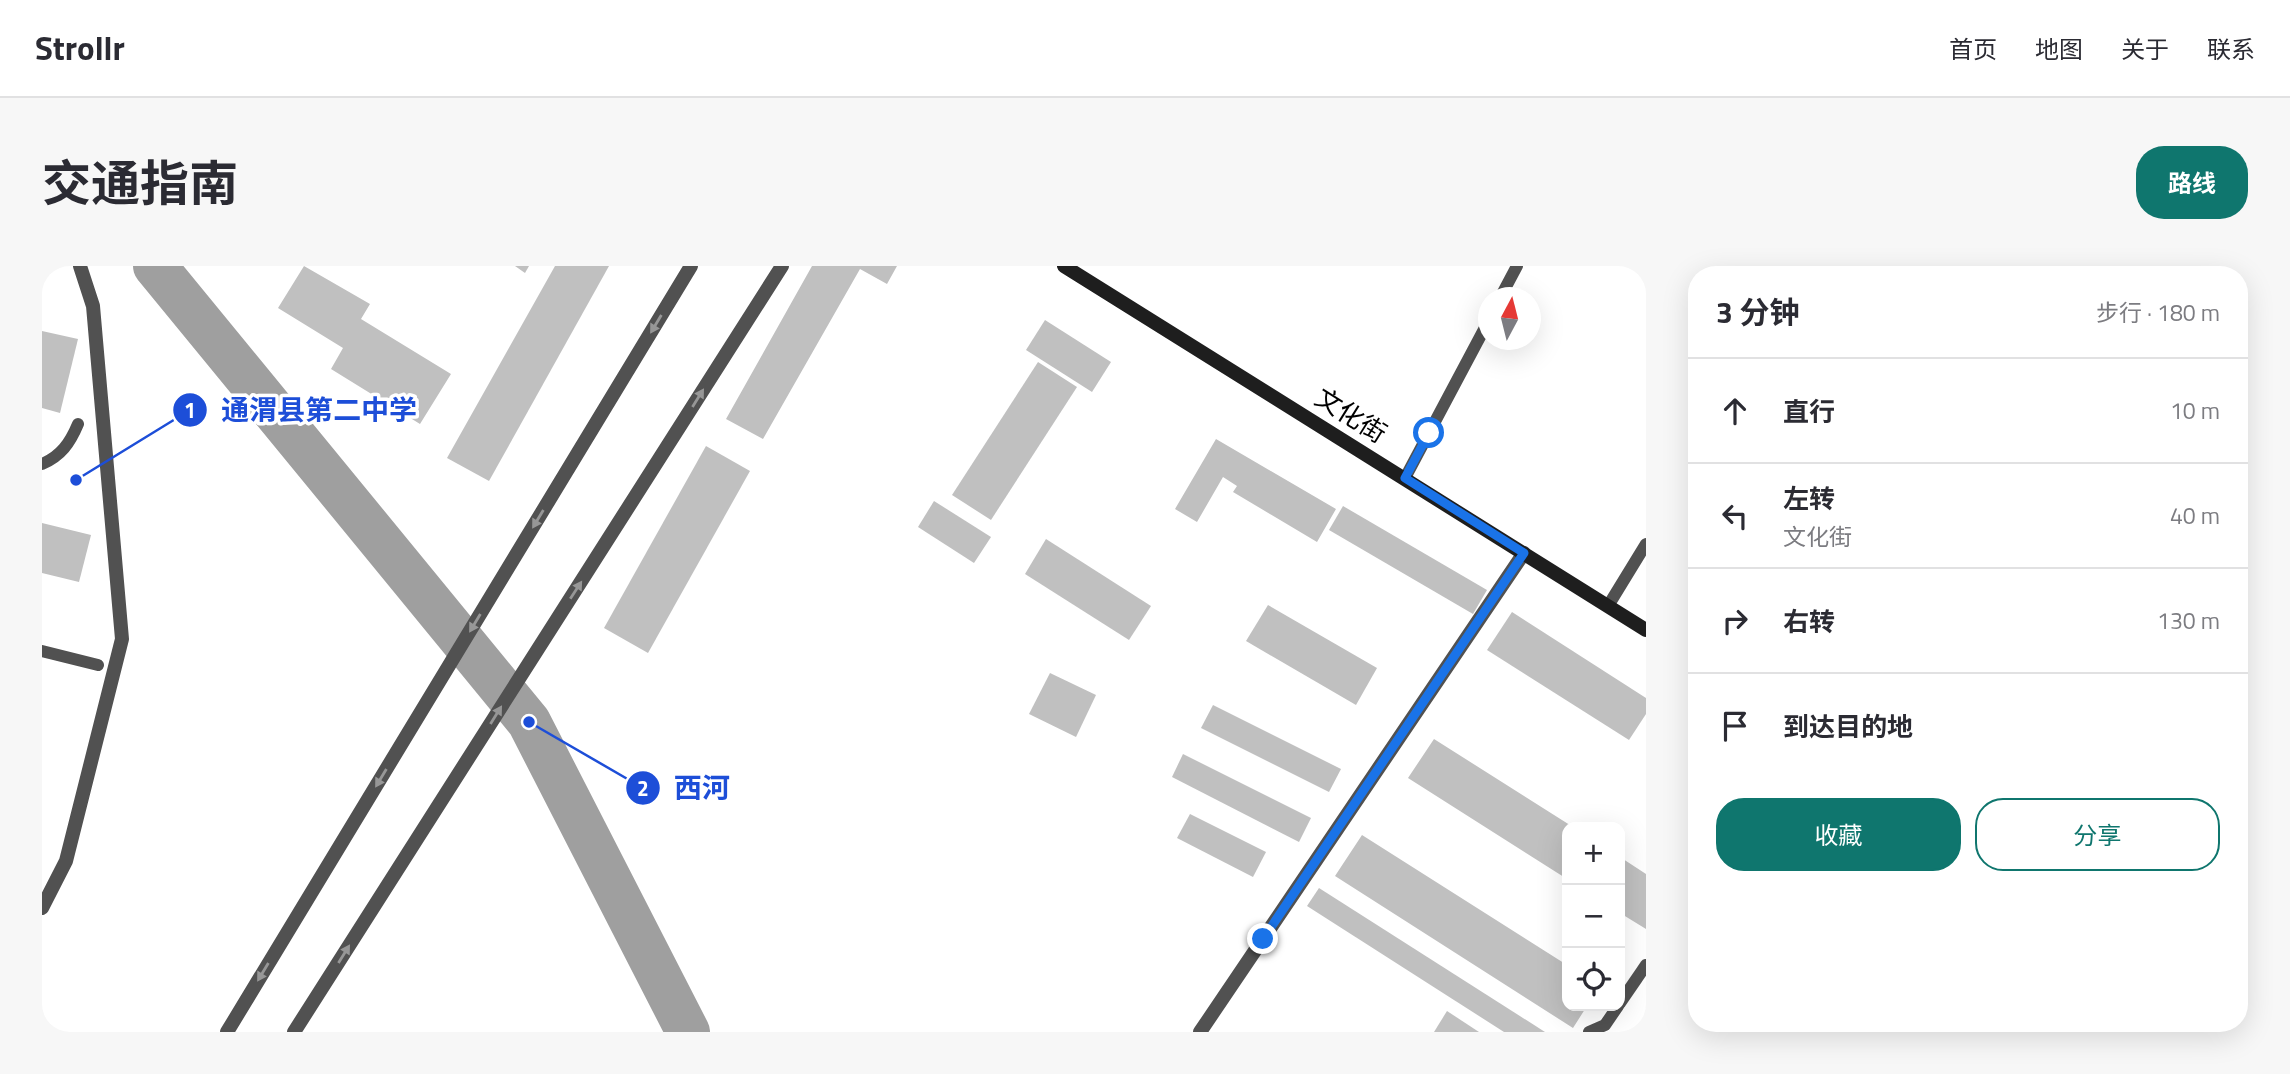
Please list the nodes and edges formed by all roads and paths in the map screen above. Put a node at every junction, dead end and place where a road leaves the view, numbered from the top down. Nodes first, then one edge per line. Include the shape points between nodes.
1 (80, 266) edge
2 (691, 266) edge
3 (782, 266) edge
4 (1064, 266) edge
5 (1517, 266) edge
6 (1506, 287) edge
7 (1478, 341) edge
8 (78, 424) dead end
9 (42, 464) edge
10 (1405, 478) junction
11 (1646, 544) edge
12 (1524, 553) junction
13 (1608, 606) junction
14 (1646, 630) edge
15 (42, 651) edge
16 (99, 665) dead end
17 (42, 908) edge
18 (1646, 965) edge
19 (1625, 995) edge
20 (1614, 1011) edge
21 (227, 1032) edge
22 (295, 1032) edge
23 (1200, 1032) edge
24 (1589, 1032) edge

1 - 17 street via 93,306 122,639 66,861
2 -> 21 street
22 -> 3 street
4 - 10 main road, 文化街
5 - 6 lane
7 - 10 lane
8 - 9 lane via 60,454
10 - 12 main road, 文化街
11 - 13 lane
12 - 13 main road, 文化街
12 - 23 street
13 - 14 main road, 文化街
15 - 16 lane
18 - 19 lane
20 - 24 lane via 1605,1025

